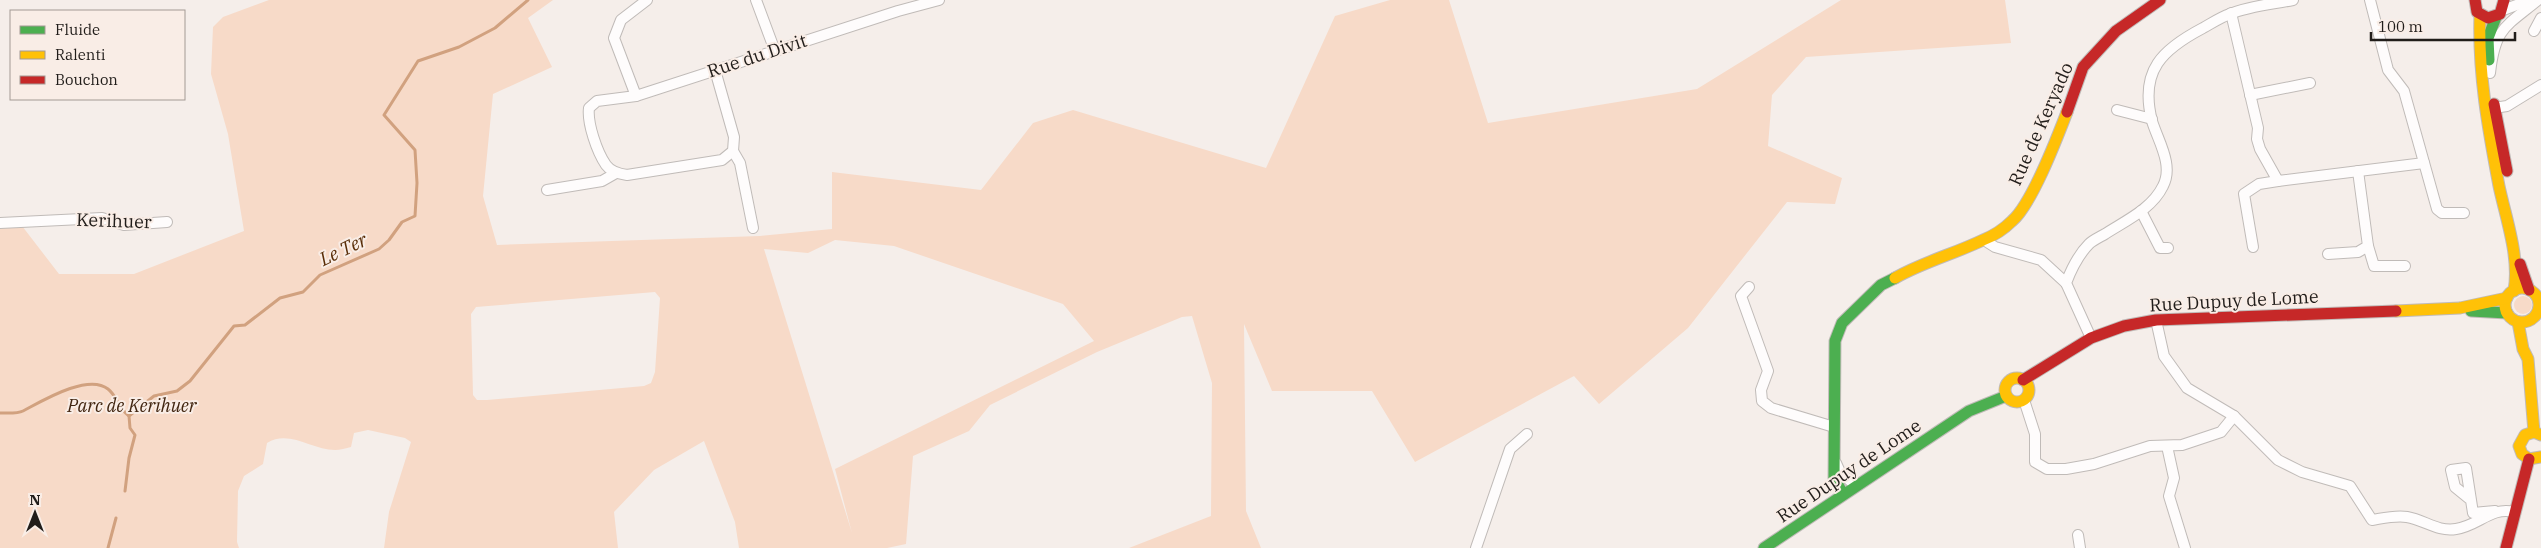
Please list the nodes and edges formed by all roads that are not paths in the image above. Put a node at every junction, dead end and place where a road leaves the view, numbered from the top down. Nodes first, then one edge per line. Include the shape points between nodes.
1 (647, 0) edge
2 (756, 0) edge
3 (939, 0) edge
4 (2160, 0) edge
5 (2293, 0) edge
6 (2370, 0) edge
7 (2475, 0) edge
8 (2530, 0) edge
9 (2538, 0) edge
10 (2501, 9) edge
11 (2231, 13) junction
12 (2480, 15) junction
13 (2541, 18) edge
14 (2534, 31) dead end
15 (775, 51) junction
16 (715, 70) junction
17 (2490, 73) junction
18 (2310, 83) dead end
19 (2541, 86) edge
20 (2250, 95) junction
21 (636, 96) junction
22 (2494, 108) junction
23 (2117, 110) dead end
24 (2152, 119) junction
25 (733, 151) junction
26 (2424, 163) junction
27 (2358, 171) junction
28 (616, 173) junction
29 (2278, 181) junction
30 (547, 190) dead end
31 (2141, 211) junction
32 (2464, 213) dead end
33 (168, 222) dead end
34 (0, 223) edge
35 (753, 228) dead end
36 (1984, 240) junction
37 (2368, 246) junction
38 (2253, 247) dead end
39 (2168, 248) dead end
40 (2328, 254) dead end
41 (2405, 266) dead end
42 (2066, 283) junction
43 (1749, 287) dead end
44 (2510, 294) junction
45 (2535, 294) edge
46 (2460, 308) junction
47 (2507, 313) junction
48 (2537, 315) edge
49 (2156, 320) junction
50 (2518, 322) junction
51 (2091, 338) junction
52 (2528, 359) junction
53 (2023, 380) junction
54 (2006, 396) junction
55 (2024, 400) junction
56 (2234, 416) junction
57 (1834, 427) junction
58 (1527, 434) dead end
59 (2537, 434) edge
60 (2167, 446) junction
61 (2541, 458) edge
62 (1834, 460) junction
63 (2529, 460) junction
64 (1856, 486) junction
65 (1843, 494) junction
66 (2471, 500) dead end
67 (2496, 511) junction
68 (2514, 512) junction
69 (2078, 535) dead end
70 (1476, 548) edge
71 (1764, 548) edge
72 (2080, 548) edge
73 (2185, 548) edge
74 (2506, 548) edge

1 - 21 street via 621,20 614,38
2 - 15 street
3 - 15 street, Rue du Divit
4 - 36 street, Rue de Keryado via 2116,31 2083,67 2052,151 2024,205 2013,221
5 - 11 street
6 - 26 street via 2388,70 2404,91
7 - 12 street
8 - 10 street
9 - 17 street via 2502,30 2493,47
10 - 12 street via 2488,18
10 - 17 street via 2488,38
11 - 20 street
11 - 24 street via 2175,43 2161,56 2152,73 2149,92
12 - 44 street via 2479,46 2485,112 2515,265 2516,279
13 - 14 street
15 - 16 street, Rue du Divit
16 - 21 street, Rue du Divit
16 - 25 street via 734,137
17 - 22 street
18 - 20 street
19 - 22 street via 2507,106
20 - 29 street via 2260,149
21 - 28 street, Rue du Divit via 597,101 588,108 588,121 606,165
22 - 45 street via 2520,264
23 - 24 street
24 - 31 street via 2167,173 2164,186
25 - 28 street via 722,160 627,175
25 - 35 street via 740,163
26 - 27 street
26 - 32 street via 2437,209 2442,213
27 - 29 street
27 - 37 street
28 - 30 street via 602,181
29 - 38 street via 2260,184 2244,194
31 - 39 street via 2160,248
31 - 42 street via 2089,243
33 - 34 street, Kerihuer via 124,225 102,218
36 - 42 street via 1995,247 2041,260
36 - 57 street, Rue de Keryado via 1914,267 1881,285 1842,323 1835,340
37 - 40 street via 2358,252
37 - 41 street via 2374,266
42 - 51 street
43 - 57 street via 1742,296 1768,371 1761,390 1762,401 1771,408
44 - 45 street
44 - 46 street, Rue Dupuy de Lome
44 - 47 street
45 - 48 street via 2539,304
46 - 47 street, Rue Dupuy de Lome via 2473,312
46 - 49 street, Rue Dupuy de Lome
47 - 50 street
48 - 50 street
48 - 52 street
49 - 51 street, Rue Dupuy de Lome via 2124,326
49 - 56 street via 2164,356 2187,388
50 - 52 street
51 - 53 street, Rue Dupuy de Lome
52 - 59 street
53 - 54 street, Rue Dupuy de Lome via 2008,381 2004,388
53 - 55 street via 2029,390
54 - 55 street via 2012,402
54 - 64 street, Rue Dupuy de Lome via 1968,411
55 - 60 street via 2035,434 2035,462 2047,469 2094,464 2150,446
56 - 60 street via 2221,432 2182,445
56 - 67 street via 2278,460 2302,472 2350,486 2372,520 2410,517 2440,529 2456,529 2480,522
57 - 62 street, Rue de Keryado
58 - 70 street via 1510,449
59 - 63 street via 2522,438 2519,446
60 - 73 street via 2174,478 2169,496
61 - 63 street
62 - 64 street via 1840,472
62 - 65 street, Rue de Keryado via 1834,478
63 - 68 street
64 - 65 street, Rue Dupuy de Lome
65 - 71 street, Rue Dupuy de Lome
66 - 67 street via 2473,513
67 - 68 street
68 - 74 street
69 - 72 street

